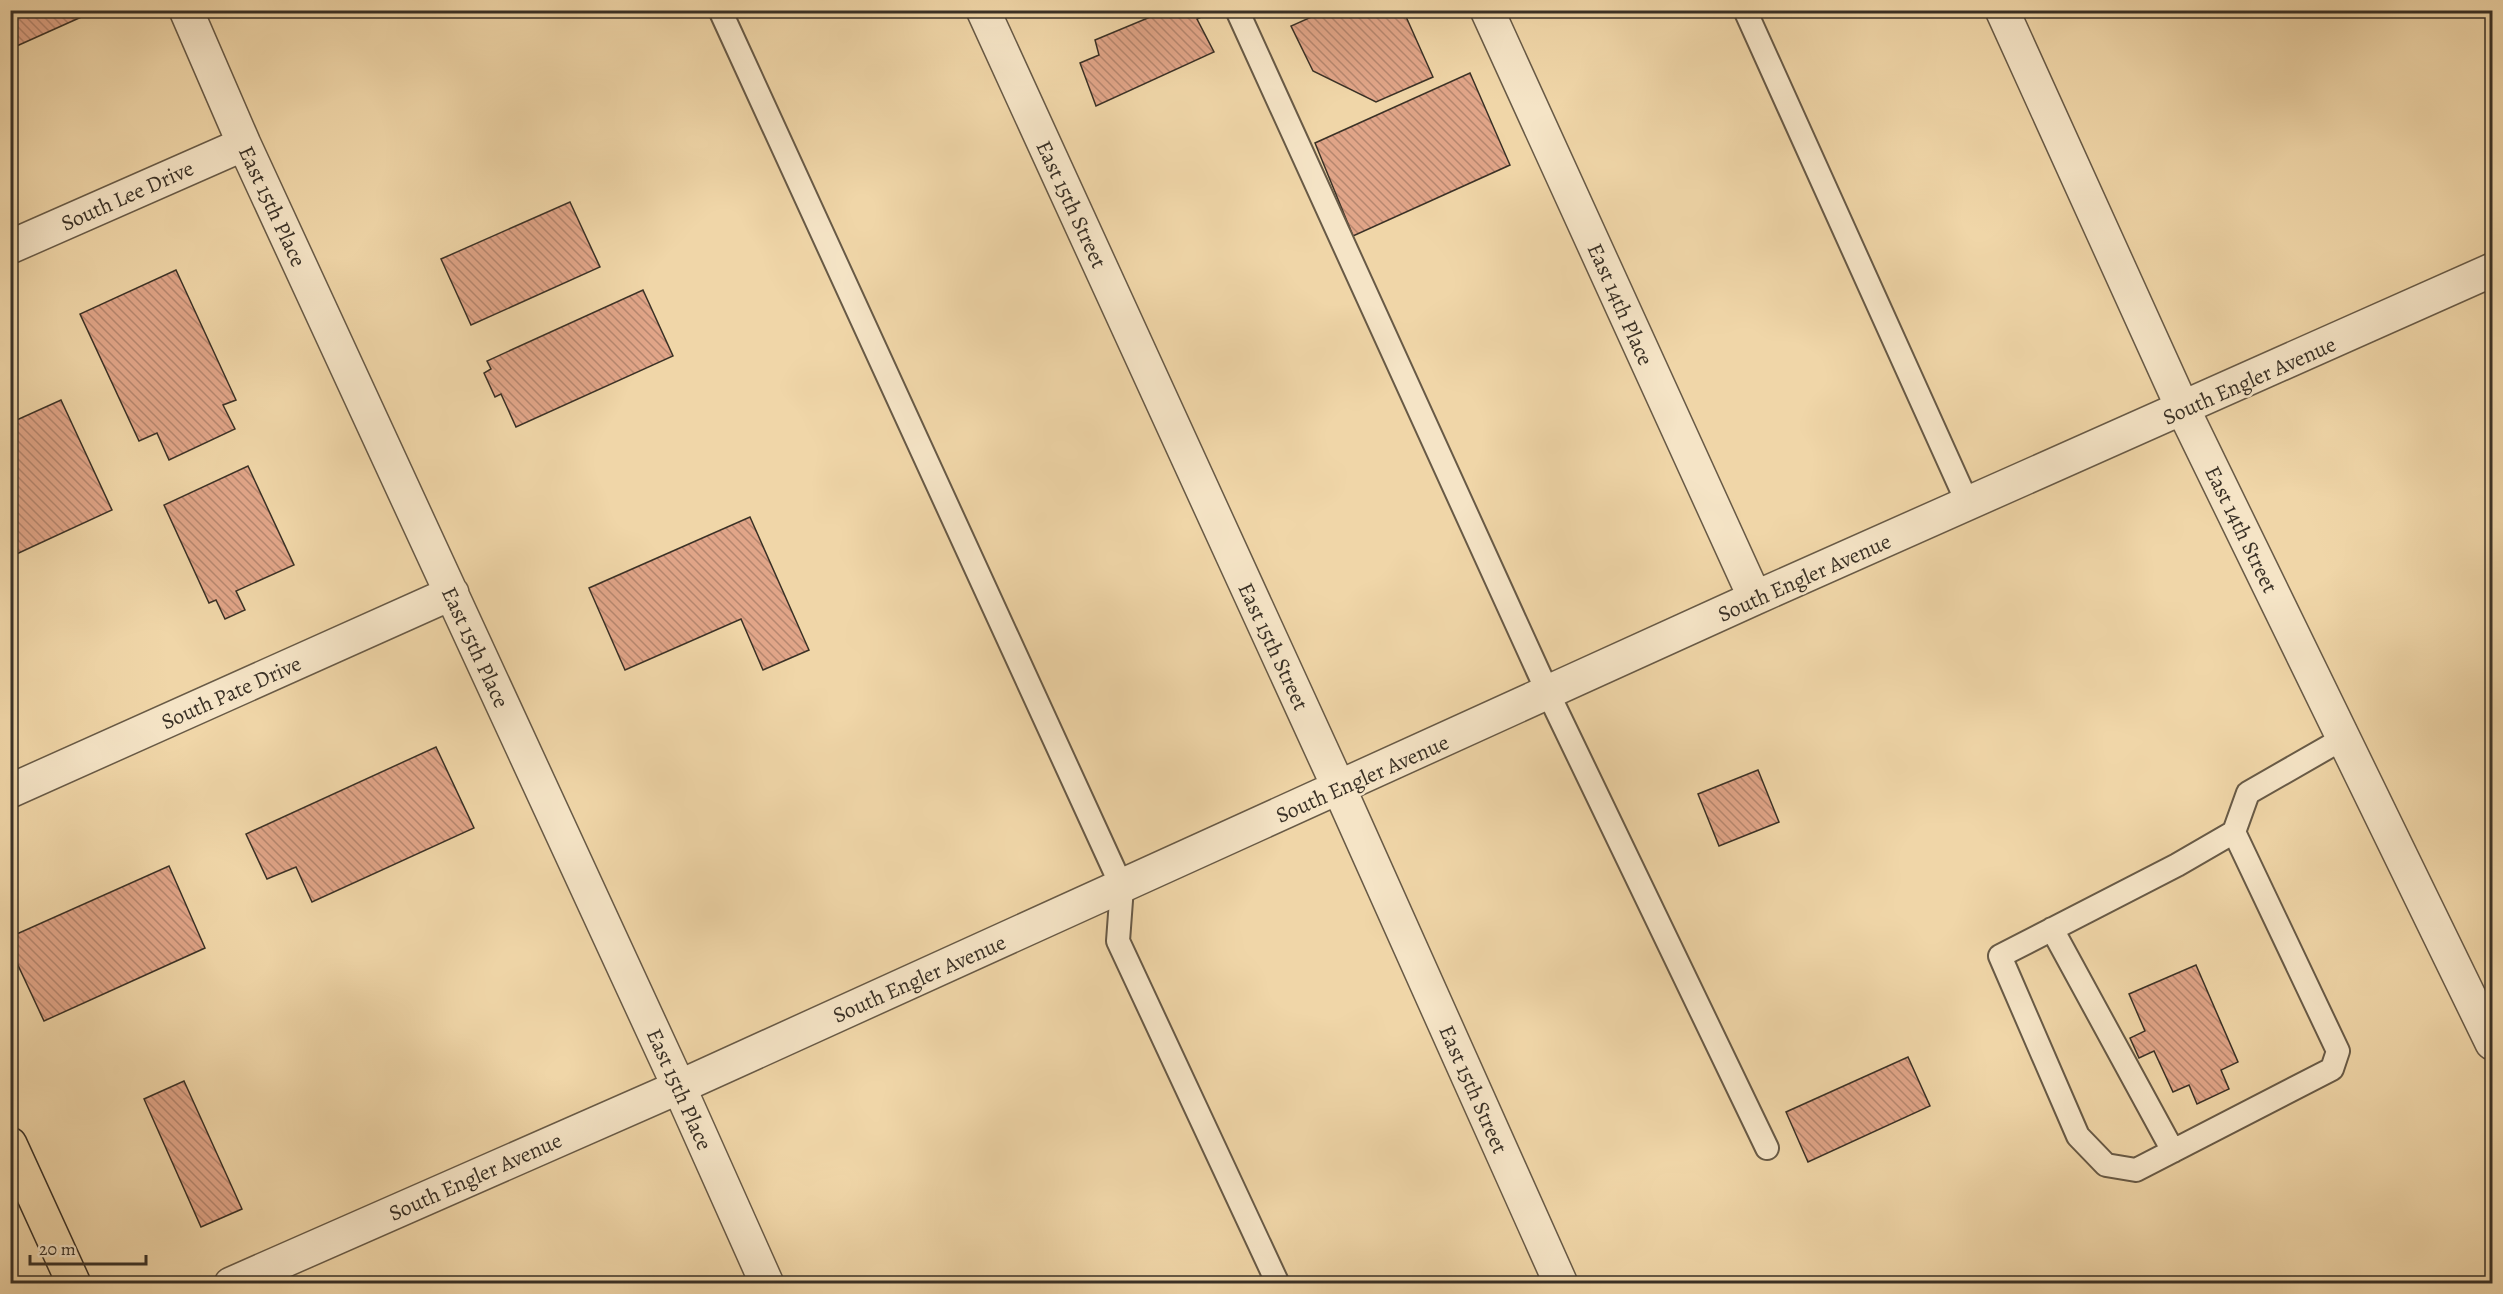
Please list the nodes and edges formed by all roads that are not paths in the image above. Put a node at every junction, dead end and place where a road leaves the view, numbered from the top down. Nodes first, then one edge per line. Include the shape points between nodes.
1 (186, 10) edge
2 (720, 10) edge
3 (983, 10) edge
4 (1237, 10) edge
5 (1487, 10) edge
6 (1744, 10) edge
7 (2002, 10) edge
8 (244, 144) junction
9 (10, 247) edge
10 (2493, 270) edge
11 (2183, 409) junction
12 (1968, 504) junction
13 (452, 593) junction
14 (1755, 598) junction
15 (1548, 693) junction
16 (2344, 738) junction
17 (1339, 788) junction
18 (10, 791) edge
19 (2234, 832) junction
20 (1122, 886) junction
21 (2052, 929) junction
22 (2493, 1042) edge
23 (679, 1087) junction
24 (10, 1144) edge
25 (1767, 1148) dead end
26 (2174, 1151) junction
27 (74, 1284) edge
28 (231, 1284) edge
29 (767, 1284) edge
30 (1278, 1284) edge
31 (1561, 1284) edge

1 - 8 street, East 15th Place
2 - 20 lane
3 - 17 street, East 15th Street
4 - 15 lane
5 - 14 street, East 14th Place
6 - 12 lane
7 - 11 street, East 14th Street
8 - 9 street, South Lee Drive
8 - 13 street, East 15th Place
10 - 11 street, South Engler Avenue
11 - 12 street, South Engler Avenue
11 - 16 street, East 14th Street
12 - 14 street, South Engler Avenue
13 - 18 street, South Pate Drive
13 - 23 street, East 15th Place
14 - 15 street, South Engler Avenue
15 - 17 street, South Engler Avenue
15 - 25 lane
16 - 19 lane via 2248,794
16 - 22 street, East 14th Street
17 - 20 street, South Engler Avenue
17 - 31 street, East 15th Street
19 - 21 lane
19 - 26 lane via 2338,1051 2332,1069
20 - 23 street, South Engler Avenue
20 - 30 lane via 1118,941
21 - 26 lane
21 - 26 lane via 2000,956 2078,1136 2106,1165 2136,1170
23 - 28 street, South Engler Avenue
23 - 29 street, East 15th Place
24 - 27 highway

